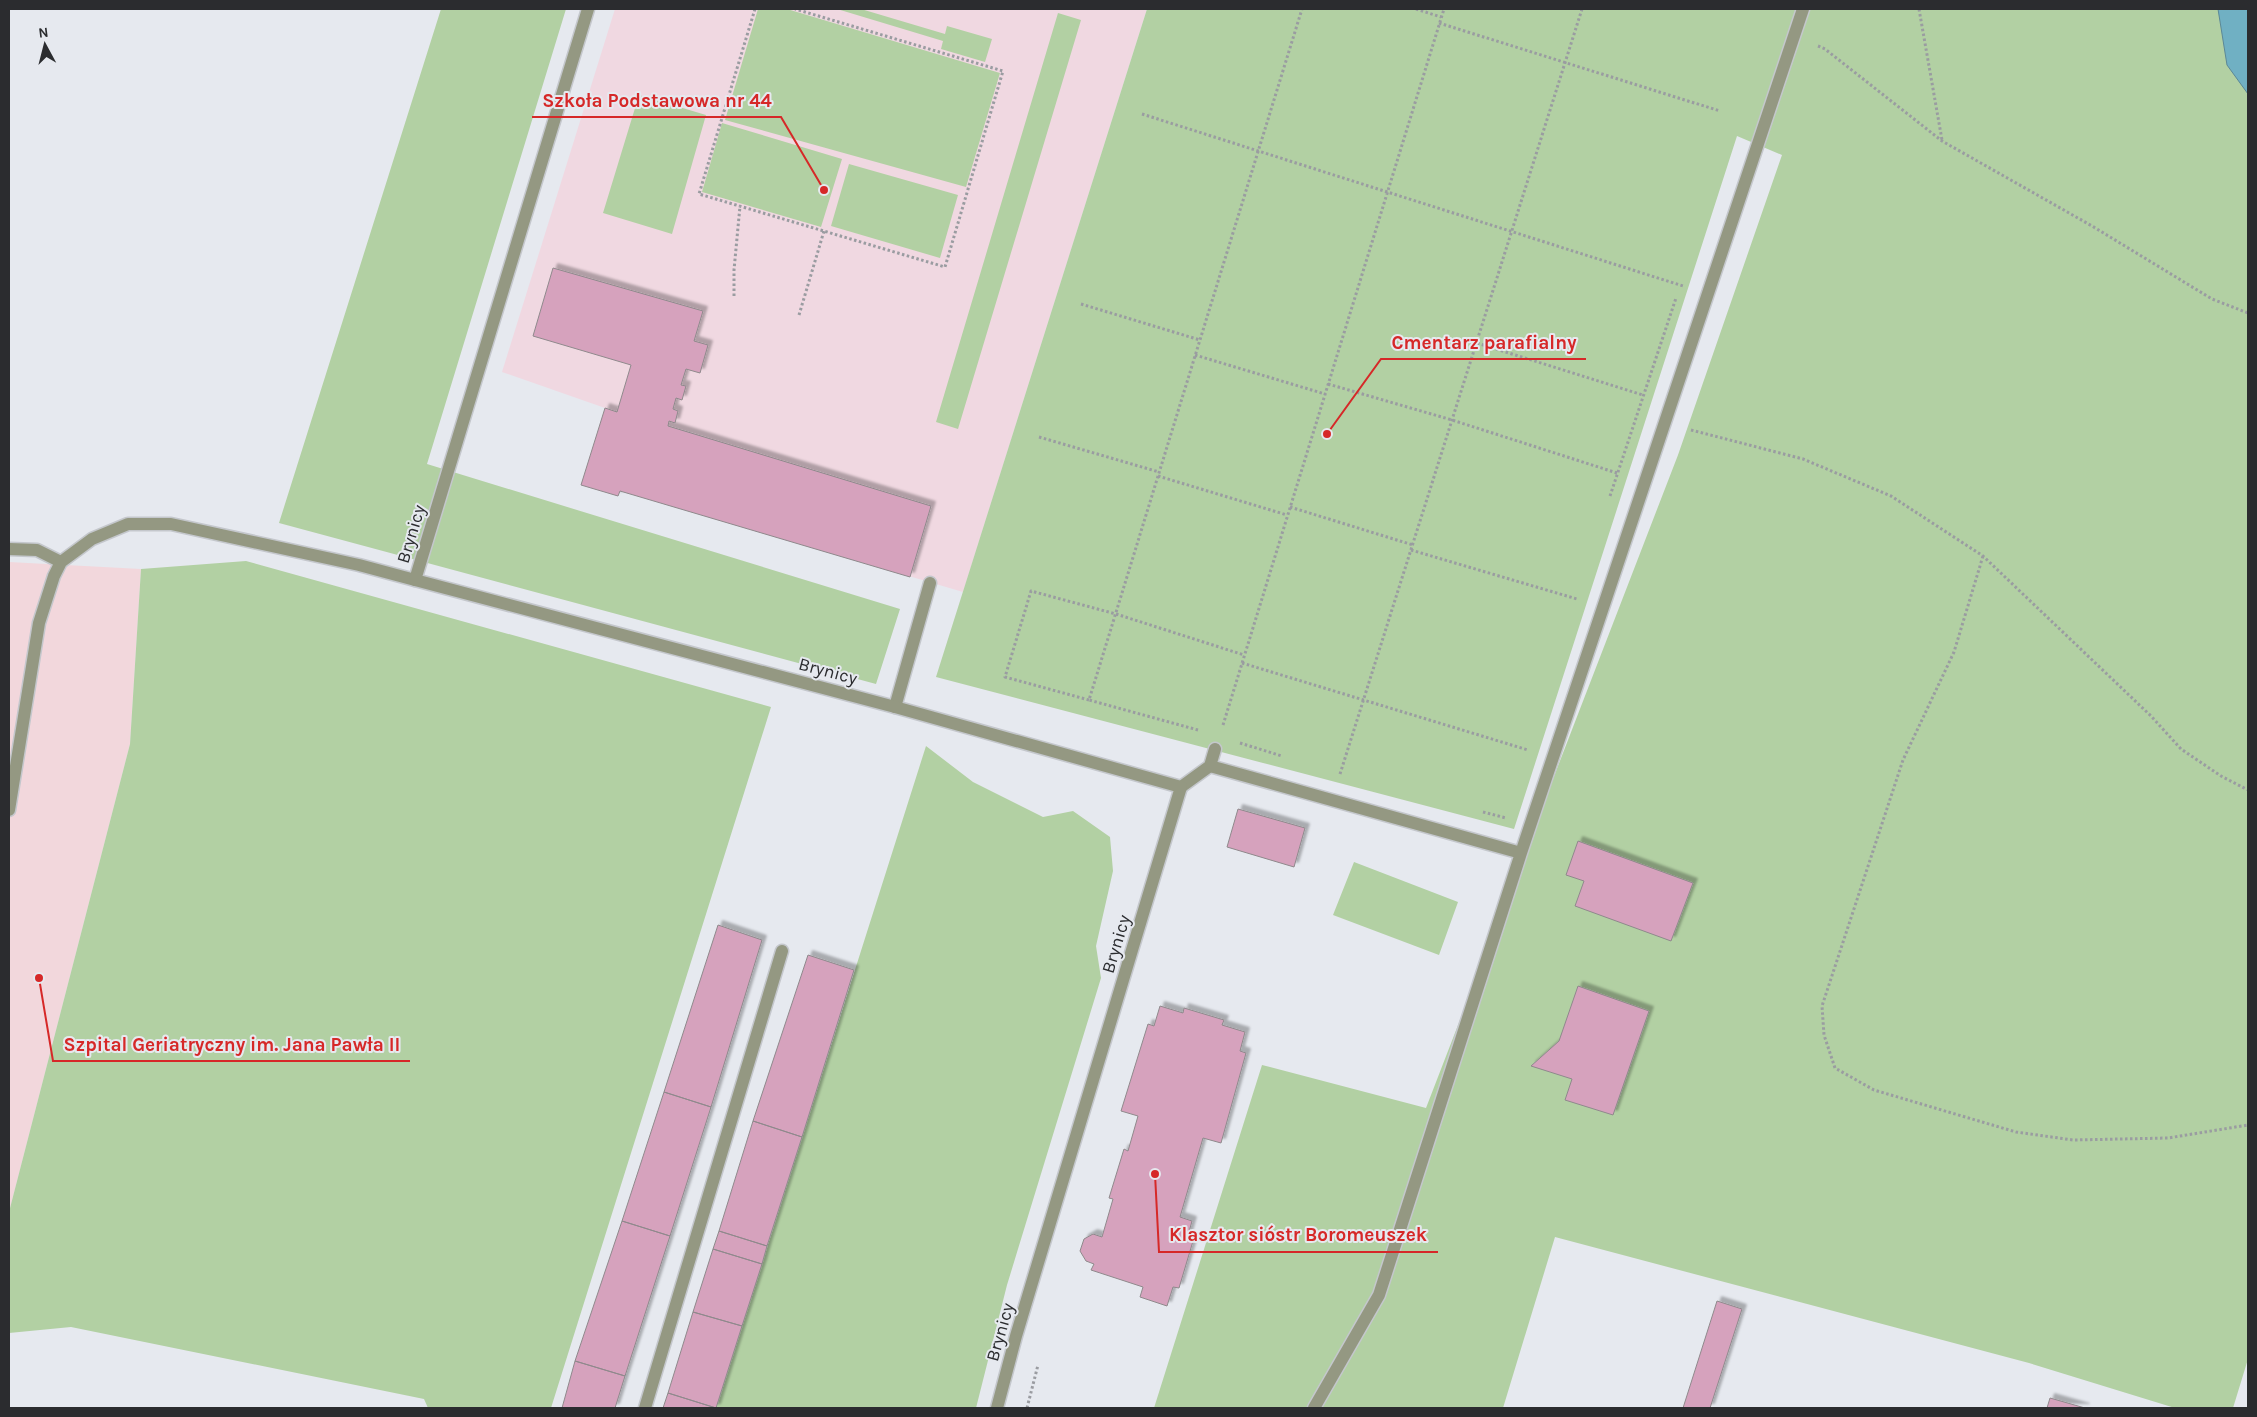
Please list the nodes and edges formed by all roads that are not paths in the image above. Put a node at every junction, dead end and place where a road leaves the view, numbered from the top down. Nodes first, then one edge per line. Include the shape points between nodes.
1 (588, 9) edge
2 (1803, 9) edge
3 (9, 549) edge
4 (61, 562) junction
5 (415, 580) junction
6 (930, 583) dead end
7 (895, 707) junction
8 (1215, 749) road end
9 (1210, 766) junction
10 (1181, 787) junction
11 (9, 810) edge
12 (1521, 853) junction
13 (782, 951) dead end
14 (645, 1408) edge
15 (997, 1408) edge
16 (1314, 1408) edge

1 - 5 street, Brynicy
2 - 12 street
3 - 4 street via 37,550
4 - 5 street via 92,540 128,524 171,524
4 - 11 street via 38,623
5 - 7 street, Brynicy
6 - 7 street
7 - 10 street, Brynicy
8 - 9 street
9 - 10 street
9 - 12 street
10 - 15 street, Brynicy
12 - 16 street via 1379,1295
13 - 14 street

